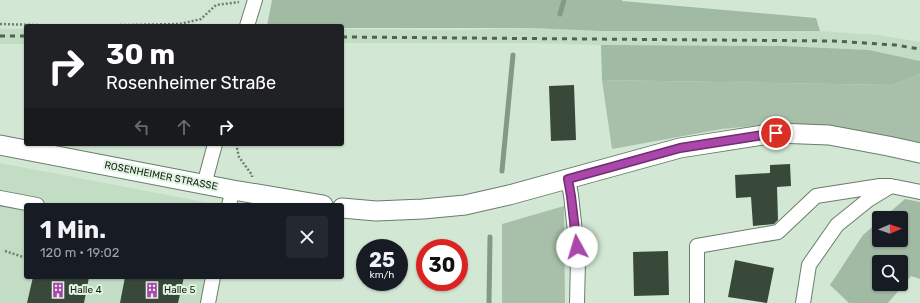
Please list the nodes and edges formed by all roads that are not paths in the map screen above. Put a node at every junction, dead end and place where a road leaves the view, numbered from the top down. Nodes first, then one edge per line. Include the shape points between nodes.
1 (254, 3) edge
2 (248, 24) edge
3 (0, 145) edge
4 (214, 146) edge
5 (920, 153) edge
6 (568, 179) junction
7 (204, 185) junction
8 (891, 186) junction
9 (920, 192) edge
10 (237, 196) edge
11 (0, 198) edge
12 (26, 203) edge
13 (304, 203) edge
14 (344, 208) edge
15 (213, 279) edge
16 (208, 303) edge
17 (577, 303) edge
18 (697, 303) edge
19 (803, 303) edge

1 - 2 street
3 - 7 main road, ROSENHEIMER STRASSE
4 - 7 street
5 - 6 main road via 829,135 776,133 680,148
6 - 14 main road via 465,205 376,211
6 - 17 street via 578,260
7 - 10 main road, ROSENHEIMER STRASSE
8 - 9 street
8 - 18 street via 816,196 778,232 697,246
8 - 19 street via 868,200 837,225 809,265
10 - 13 main road, ROSENHEIMER STRASSE
11 - 12 street
15 - 16 street

